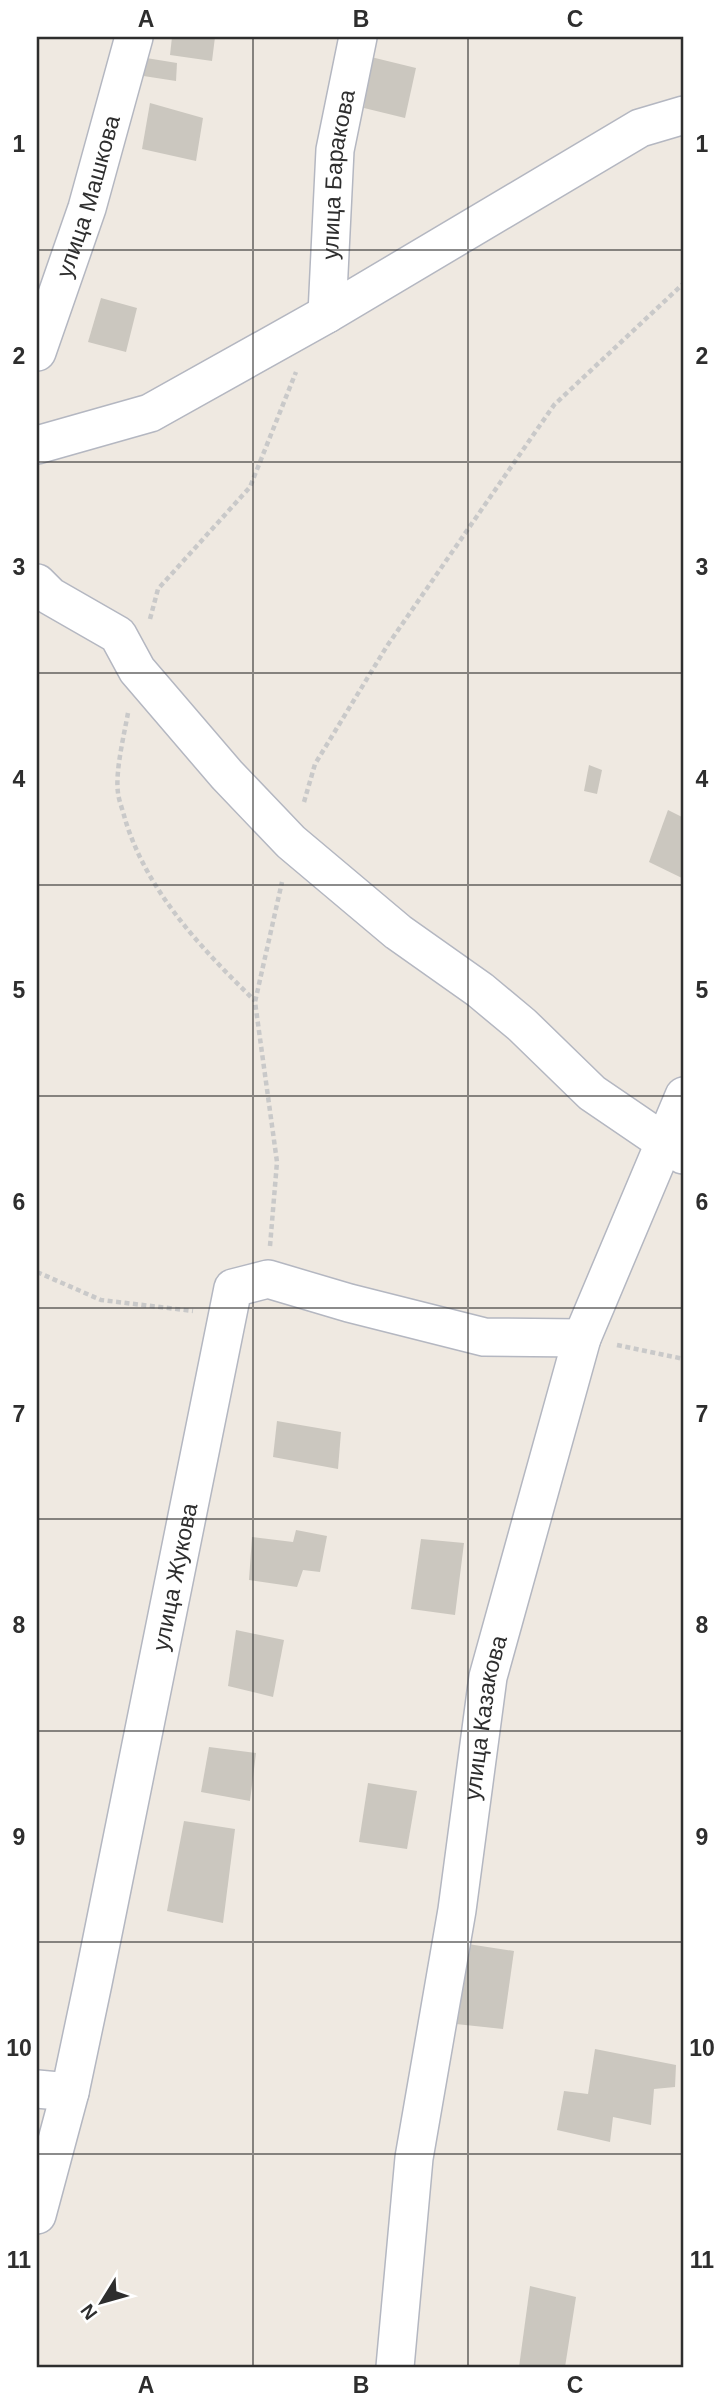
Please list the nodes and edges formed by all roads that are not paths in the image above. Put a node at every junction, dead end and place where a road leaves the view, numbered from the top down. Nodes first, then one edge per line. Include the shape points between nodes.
1 (134, 37) edge
2 (358, 37) edge
3 (684, 115) edge
4 (317, 319) junction
5 (37, 352) edge
6 (37, 445) edge
7 (37, 583) edge
8 (684, 1096) edge
9 (674, 1150) edge
10 (582, 1338) junction
11 (53, 2091) edge
12 (37, 2215) edge
13 (395, 2367) edge

1 - 5 street, улица Машкова via 87,208
2 - 4 street, улица Баракова via 335,150
3 - 4 street via 640,128
4 - 6 street via 150,413
7 - 9 street via 50,596 118,635 137,670 291,842 398,932 501,1008 592,1093
8 - 9 street, улица Казакова
9 - 10 street, улица Казакова
10 - 11 street, улица Жукова via 484,1337 268,1279 233,1288
10 - 13 street, улица Казакова via 488,1677 457,1910 414,2158
11 - 12 street, улица Жукова

